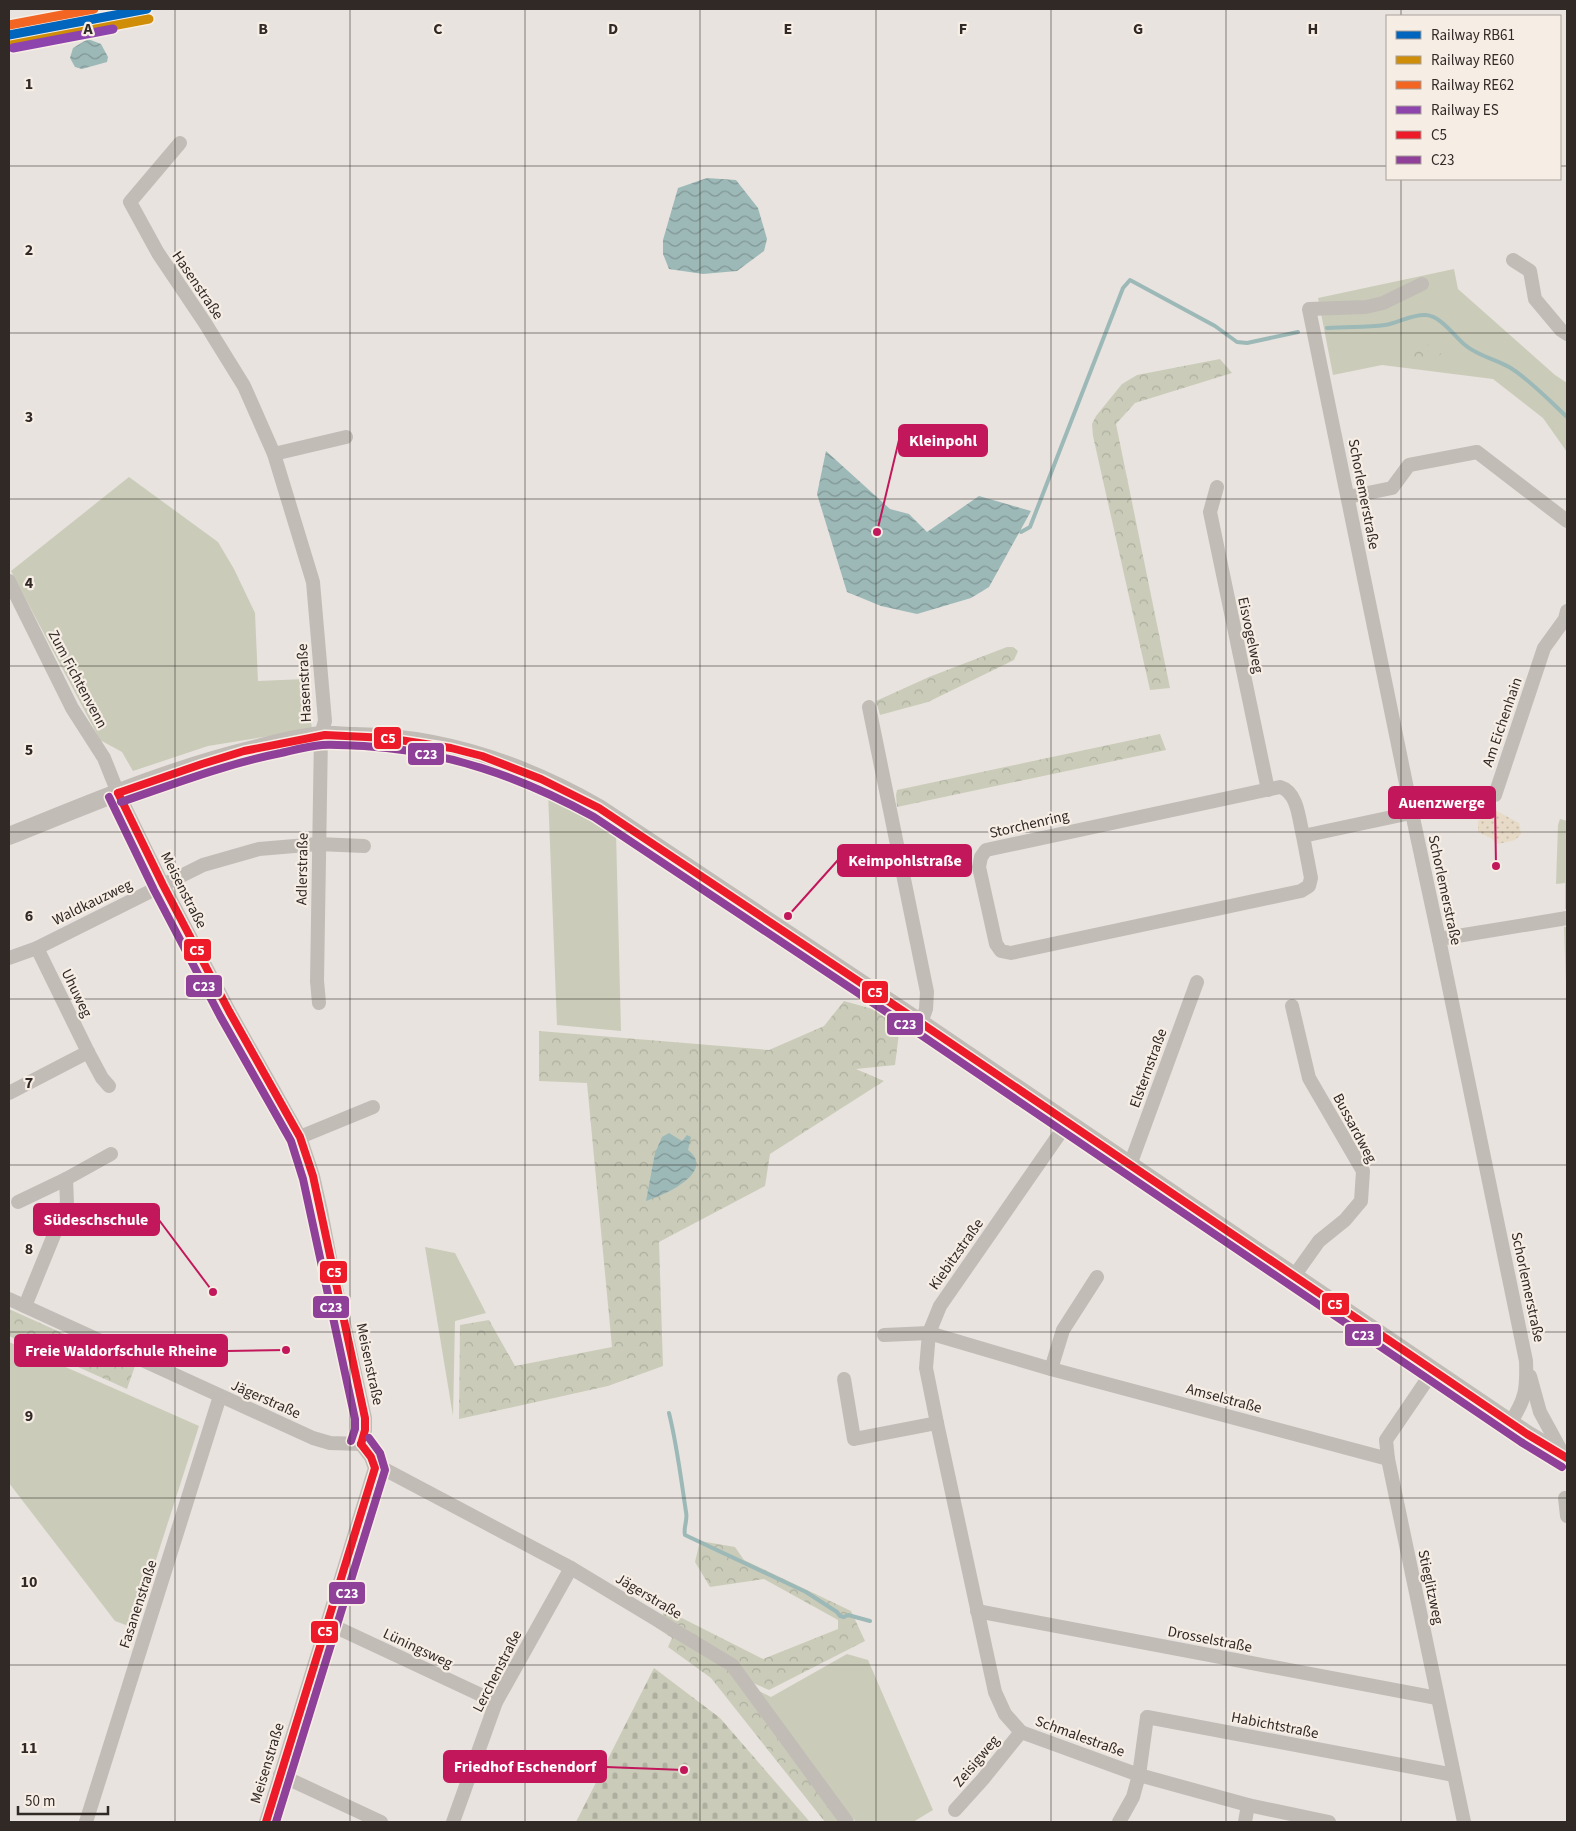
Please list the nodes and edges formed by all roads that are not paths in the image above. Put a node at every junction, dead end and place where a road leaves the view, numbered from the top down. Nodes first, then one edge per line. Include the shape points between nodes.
1 (180, 143) dead end
2 (1513, 260) dead end
3 (1422, 284) dead end
4 (1567, 334) edge
5 (346, 437) dead end
6 (274, 454) junction
7 (1217, 487) dead end
8 (1348, 497) junction
9 (1567, 521) edge
10 (9, 581) edge
11 (1567, 611) edge
12 (869, 707) dead end
13 (321, 735) junction
14 (1268, 790) junction
15 (118, 793) junction
16 (1412, 813) junction
17 (9, 836) edge
18 (1303, 836) junction
19 (318, 844) junction
20 (364, 846) dead end
21 (163, 885) junction
22 (1567, 918) edge
23 (1440, 939) junction
24 (37, 948) junction
25 (9, 958) edge
26 (1197, 982) dead end
27 (320, 1004) dead end
28 (1292, 1006) dead end
29 (921, 1022) junction
30 (88, 1052) junction
31 (109, 1086) dead end
32 (9, 1093) edge
33 (373, 1107) dead end
34 (1067, 1123) junction
35 (300, 1137) junction
36 (111, 1154) dead end
37 (1130, 1165) junction
38 (66, 1179) junction
39 (18, 1202) dead end
40 (1294, 1276) junction
41 (1097, 1277) dead end
42 (9, 1299) edge
43 (24, 1306) junction
44 (929, 1334) junction
45 (884, 1335) dead end
46 (1526, 1361) junction
47 (1051, 1369) junction
48 (1432, 1371) junction
49 (844, 1379) dead end
50 (220, 1396) junction
51 (936, 1423) junction
52 (1510, 1423) junction
53 (361, 1444) junction
54 (1565, 1457) edge
55 (1388, 1459) junction
56 (375, 1468) junction
57 (1565, 1498) dead end
58 (1567, 1516) edge
59 (571, 1568) junction
60 (977, 1611) junction
61 (327, 1623) junction
62 (1437, 1698) junction
63 (496, 1702) junction
64 (1021, 1732) junction
65 (280, 1775) junction
66 (1139, 1775) junction
67 (1454, 1775) junction
68 (1248, 1805) junction
69 (955, 1810) dead end
70 (86, 1822) edge
71 (266, 1822) edge
72 (381, 1822) edge
73 (453, 1822) edge
74 (847, 1822) edge
75 (1119, 1822) edge
76 (1245, 1822) edge
77 (1329, 1822) edge
78 (1464, 1822) edge

1 - 6 street, Hasenstraße via 130,202 158,253 244,386
2 - 4 street via 1530,271 1535,298
3 - 8 street, Schorlemerstraße via 1383,304 1309,309
5 - 6 street
6 - 13 street, Hasenstraße via 313,582 325,721
7 - 14 street, Eisvogelweg via 1210,512
8 - 9 street via 1392,488 1409,465 1477,452
8 - 16 street, Schorlemerstraße
10 - 15 street, Zum Fichtenvenn via 72,708 104,758
11 - 16 street, Am Eichenhain via 1565,619 1544,648 1495,795
12 - 29 street via 927,992
13 - 15 street via 219,757
13 - 19 street, Adlerstraße
13 - 29 street via 414,740 454,748 501,762 565,789 599,808
14 - 18 street, Storchenring via 1280,787 1293,796
14 - 18 street, Storchenring via 986,850 979,867 996,944 1001,950 1011,953 1301,891 1309,886 1311,878
15 - 17 street
15 - 21 street, Meisenstraße
16 - 18 street
16 - 23 street, Schorlemerstraße
19 - 20 street, Waldkauzweg
19 - 21 street, Waldkauzweg via 260,849 203,865
19 - 27 street, Adlerstraße via 317,981
21 - 24 street, Waldkauzweg
21 - 35 street, Meisenstraße
22 - 23 street
23 - 46 street, Schorlemerstraße
24 - 25 street, Waldkauzweg
24 - 30 street, Uhuweg
26 - 37 street, Elsternstraße
28 - 40 street, Bussardweg via 1309,1078 1363,1171 1361,1201 1345,1220 1319,1241
29 - 34 street
30 - 31 street, Uhuweg
30 - 32 street
33 - 35 street
34 - 37 street
34 - 44 street, Kiebitzstraße via 940,1306
35 - 53 street, Meisenstraße via 322,1211 365,1418
36 - 38 street
37 - 40 street
38 - 39 street
38 - 43 street via 67,1203
40 - 48 street
41 - 47 street via 1063,1330
42 - 43 street, Jägerstraße
43 - 50 street, Jägerstraße
44 - 45 street, Amselstraße
44 - 47 street, Amselstraße
44 - 51 street, Kiebitzstraße via 926,1368
46 - 52 street, Schorlemerstraße via 1527,1385 1522,1404
46 - 54 street, Schorlemerstraße via 1540,1412
47 - 55 street, Amselstraße
48 - 52 street
48 - 55 street, Stieglitzweg via 1386,1440
49 - 51 street via 854,1439
50 - 53 street, Jägerstraße via 313,1438 330,1443
50 - 70 street, Fasanenstraße
51 - 60 street, Kiebitzstraße
52 - 54 street
53 - 56 street
55 - 62 street, Stieglitzweg
56 - 59 street, Jägerstraße via 384,1469
56 - 61 street, Meisenstraße
57 - 58 street
59 - 63 street, Lerchenstraße
59 - 74 street, Jägerstraße via 732,1665
60 - 62 street, Drosselstraße
60 - 64 street, Schmalestraße via 994,1692
61 - 63 street, Lüningsweg
61 - 65 street, Meisenstraße
62 - 67 street, Stieglitzweg
63 - 73 street, Lerchenstraße
64 - 66 street, Schmalestraße
64 - 69 street, Zeisigweg
65 - 71 street, Meisenstraße
65 - 72 street
66 - 67 street, Habichtstraße via 1147,1717
66 - 68 street, Schmalestraße
66 - 75 street via 1133,1797
67 - 78 street, Stieglitzweg
68 - 76 street
68 - 77 street, Schmalestraße

